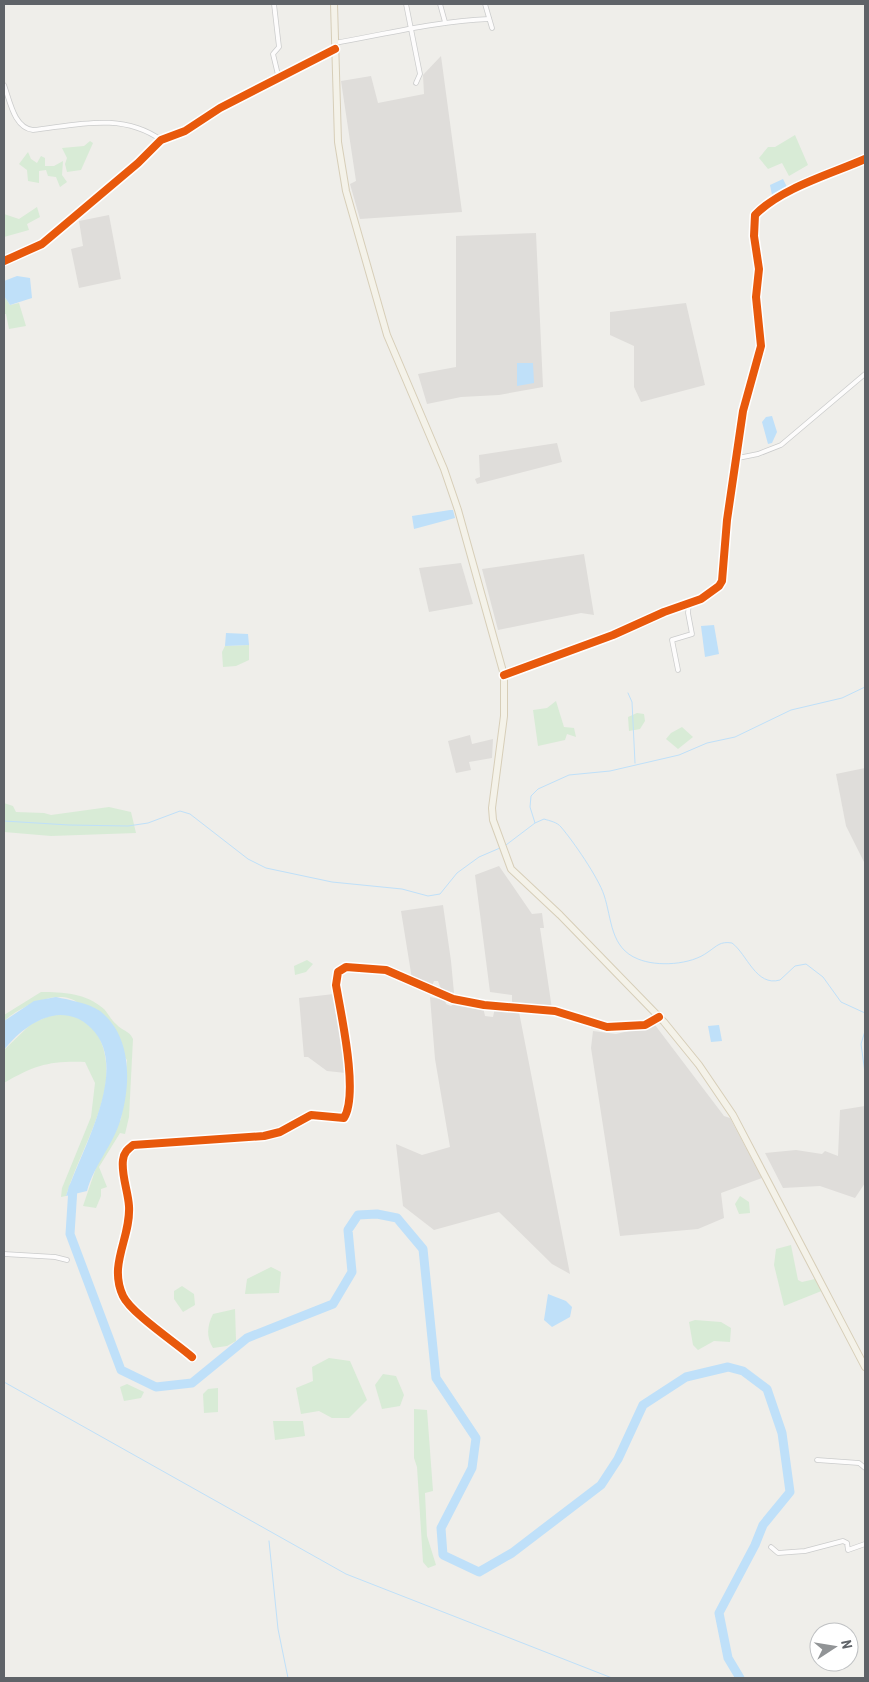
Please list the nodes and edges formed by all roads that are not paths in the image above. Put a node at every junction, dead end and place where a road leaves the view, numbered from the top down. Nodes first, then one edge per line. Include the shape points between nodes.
1 (274, 4) edge
2 (334, 4) edge
3 (406, 4) edge
4 (440, 4) edge
5 (486, 4) edge
6 (489, 19) junction
7 (445, 22) junction
8 (412, 28) junction
9 (492, 28) dead end
10 (335, 46) junction
11 (279, 79) junction
12 (416, 83) dead end
13 (4, 85) edge
14 (161, 140) junction
15 (865, 159) edge
16 (4, 261) edge
17 (865, 374) edge
18 (738, 458) junction
19 (689, 603) junction
20 (678, 670) dead end
21 (504, 675) junction
22 (659, 1017) junction
23 (4, 1254) edge
24 (66, 1260) dead end
25 (192, 1357) dead end
26 (865, 1367) edge
27 (816, 1460) dead end
28 (865, 1468) edge
29 (865, 1544) edge
30 (771, 1547) dead end

1 - 11 street via 279,47 273,54
2 - 10 main road
3 - 8 street
4 - 7 street
5 - 6 street
6 - 7 street
6 - 9 street
7 - 8 street
8 - 10 street
8 - 12 street via 420,74
10 - 11 street
10 - 21 main road via 338,142 346,191 388,335 458,510
11 - 14 street via 220,108 185,131
13 - 14 street via 19,124 26,129 101,121 140,127
14 - 16 street via 42,244
15 - 18 street via 791,191 755,215 754,236 759,269 756,297 761,346 742,411
17 - 18 street via 782,445
18 - 19 street via 722,581 712,592
19 - 20 street via 692,634 672,640
19 - 21 street
21 - 22 main road via 504,716 492,820 506,858 511,869
22 - 25 street via 645,1025 607,1027 555,1011 453,999 386,970 346,967 338,972 336,985 349,1080 350,1105 344,1118 312,1115 280,1132 264,1136 133,1145 124,1156 129,1207 116,1270 123,1296 133,1309
22 - 26 main road via 699,1065 733,1115
23 - 24 street
27 - 28 street via 859,1463
29 - 30 street via 848,1550 847,1543 843,1541 809,1548 805,1552 778,1553

